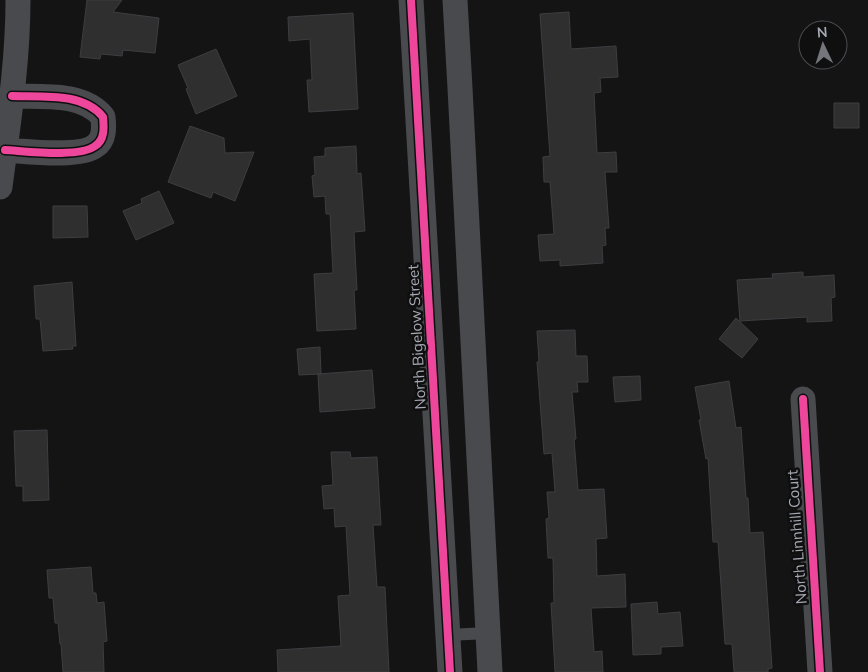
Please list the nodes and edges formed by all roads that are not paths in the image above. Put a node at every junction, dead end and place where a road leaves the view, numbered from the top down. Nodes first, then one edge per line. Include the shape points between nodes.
1 (18, 0) edge
2 (411, 0) edge
3 (455, 0) edge
4 (9, 34) edge
5 (12, 96) junction
6 (5, 150) junction
7 (0, 187) edge
8 (803, 399) dead end
9 (488, 632) junction
10 (448, 635) junction
11 (450, 672) edge
12 (490, 672) edge
13 (820, 672) edge

1 - 4 street
2 - 10 street, North Bigelow Street
3 - 9 street
4 - 5 street
5 - 6 street
5 - 6 street via 74,99 85,103 103,117 103,136 96,146 84,151
6 - 7 street
8 - 13 street, North Linnhill Court
9 - 10 lane
9 - 12 street
10 - 11 street, North Bigelow Street

